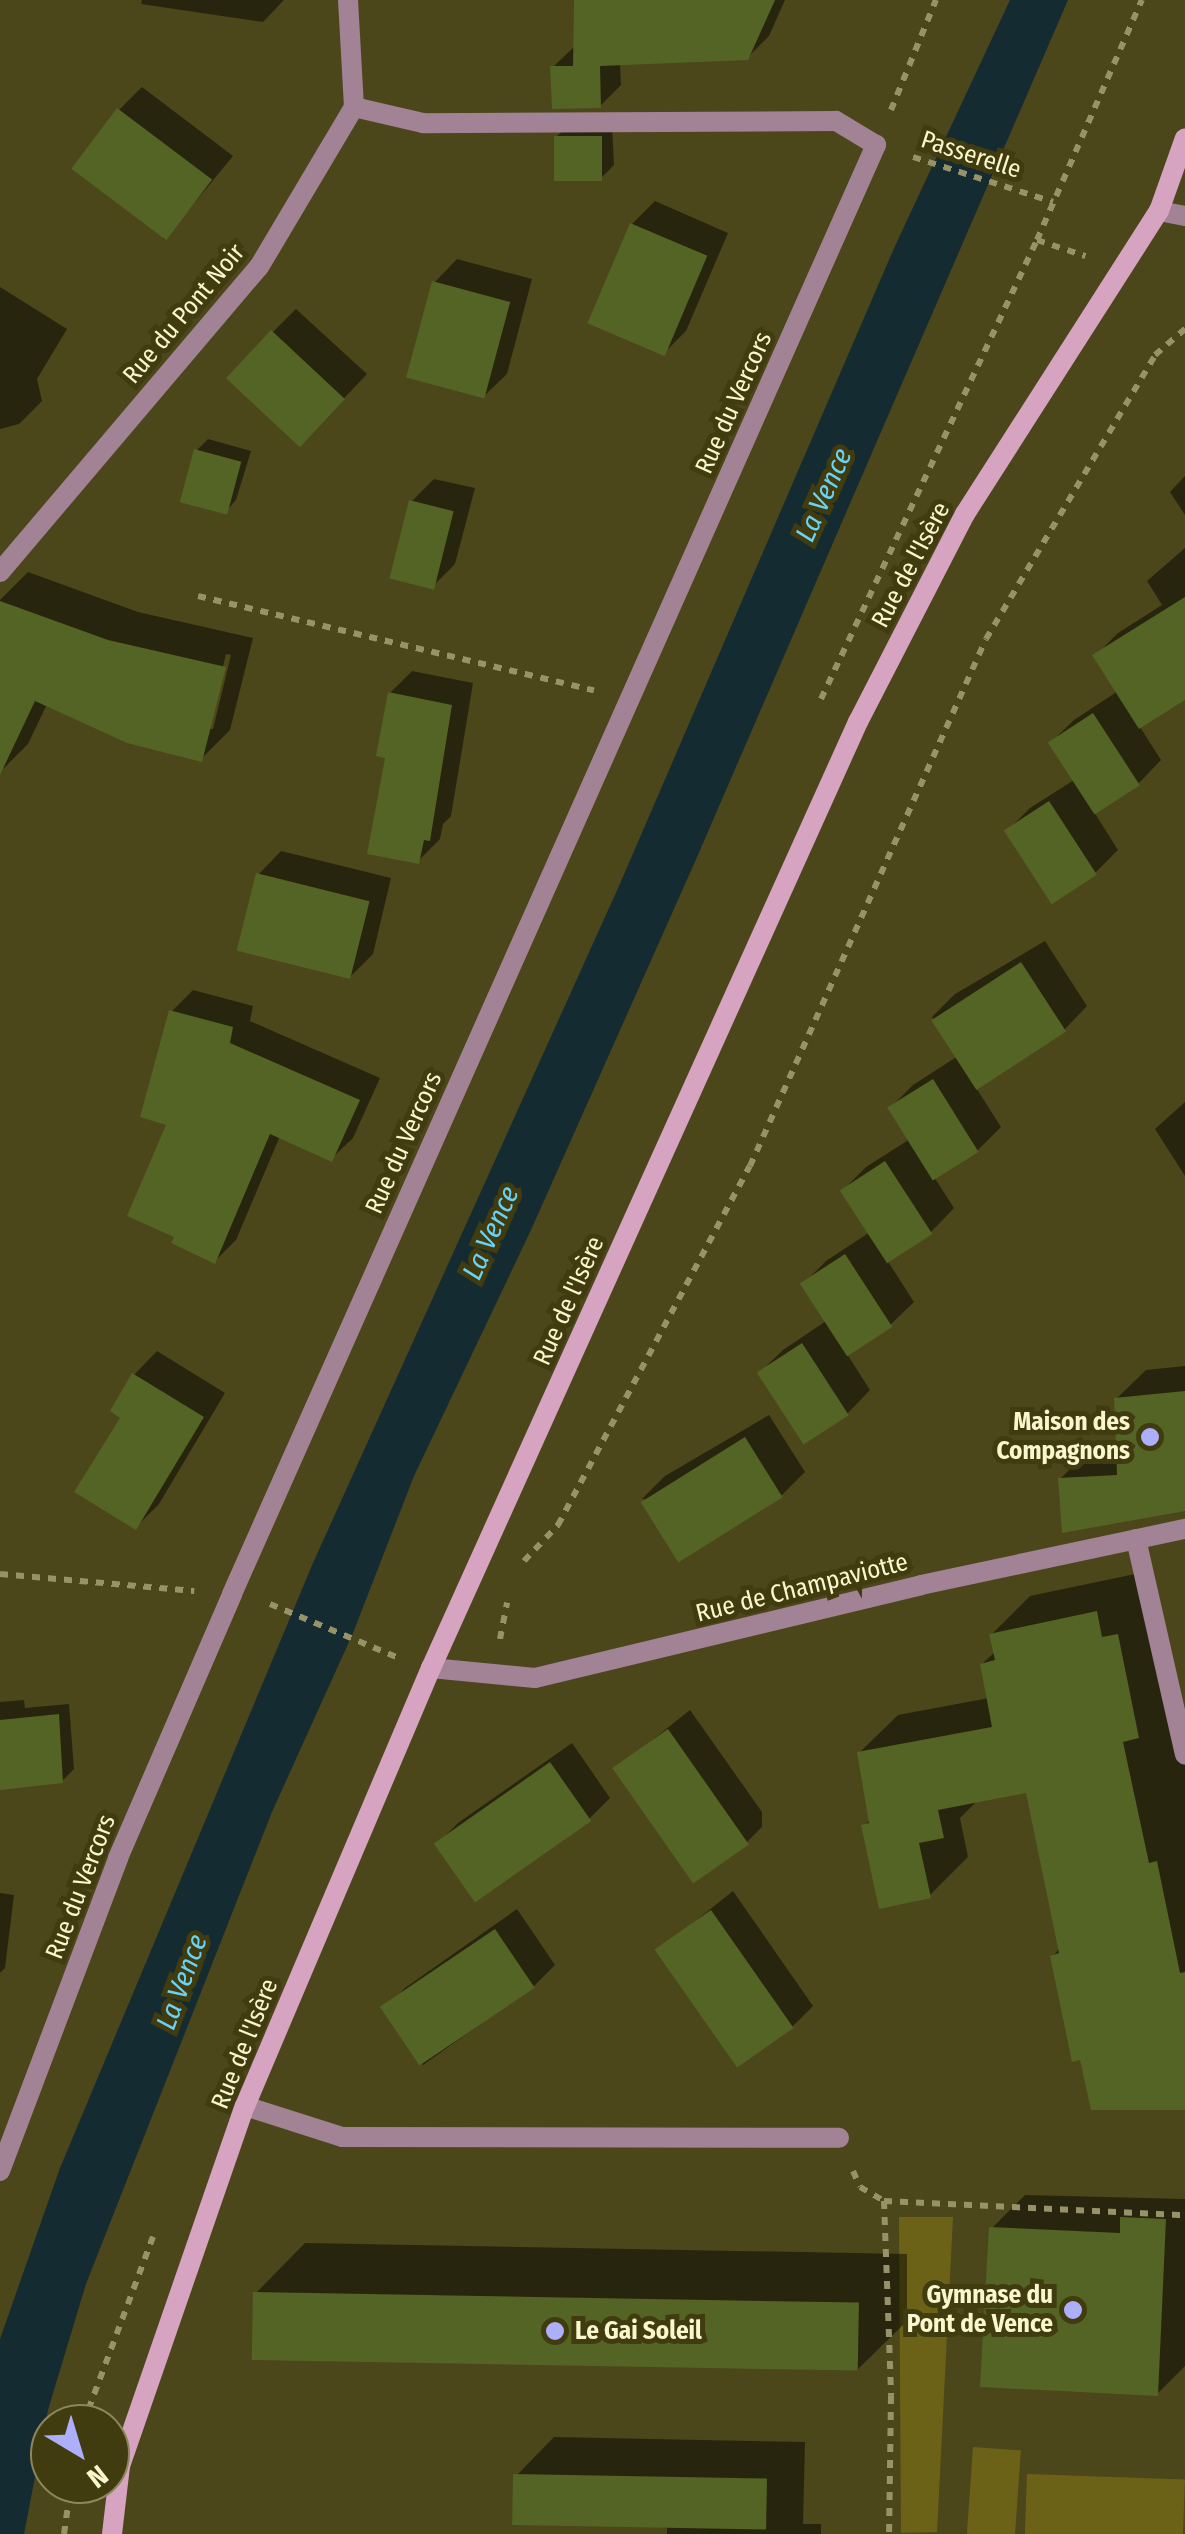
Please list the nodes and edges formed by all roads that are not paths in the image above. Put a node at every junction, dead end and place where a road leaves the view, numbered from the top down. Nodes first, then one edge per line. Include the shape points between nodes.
1 (348, 0) edge
2 (354, 107) junction
3 (1185, 138) edge
4 (1158, 211) junction
5 (1185, 216) edge
6 (0, 572) edge
7 (1185, 1529) edge
8 (1136, 1539) junction
9 (431, 1668) junction
10 (1185, 1756) edge
11 (245, 2106) junction
12 (839, 2138) road end
13 (0, 2171) edge
14 (112, 2534) edge

1 - 2 street
2 - 6 street, Rue du Pont Noir via 258,267
2 - 13 street, Rue du Vercors via 423,123 836,121 876,146 242,1595 118,1858
3 - 4 street, Rue de l'Isère
4 - 5 street
4 - 9 street, Rue de l'Isère via 966,514 858,722
7 - 8 street, Rue de Champaviotte
8 - 9 street, Rue de Champaviotte via 535,1678
8 - 10 street
9 - 11 street, Rue de l'Isère
11 - 12 street via 342,2137
11 - 14 street, Rue de l'Isère via 120,2466

